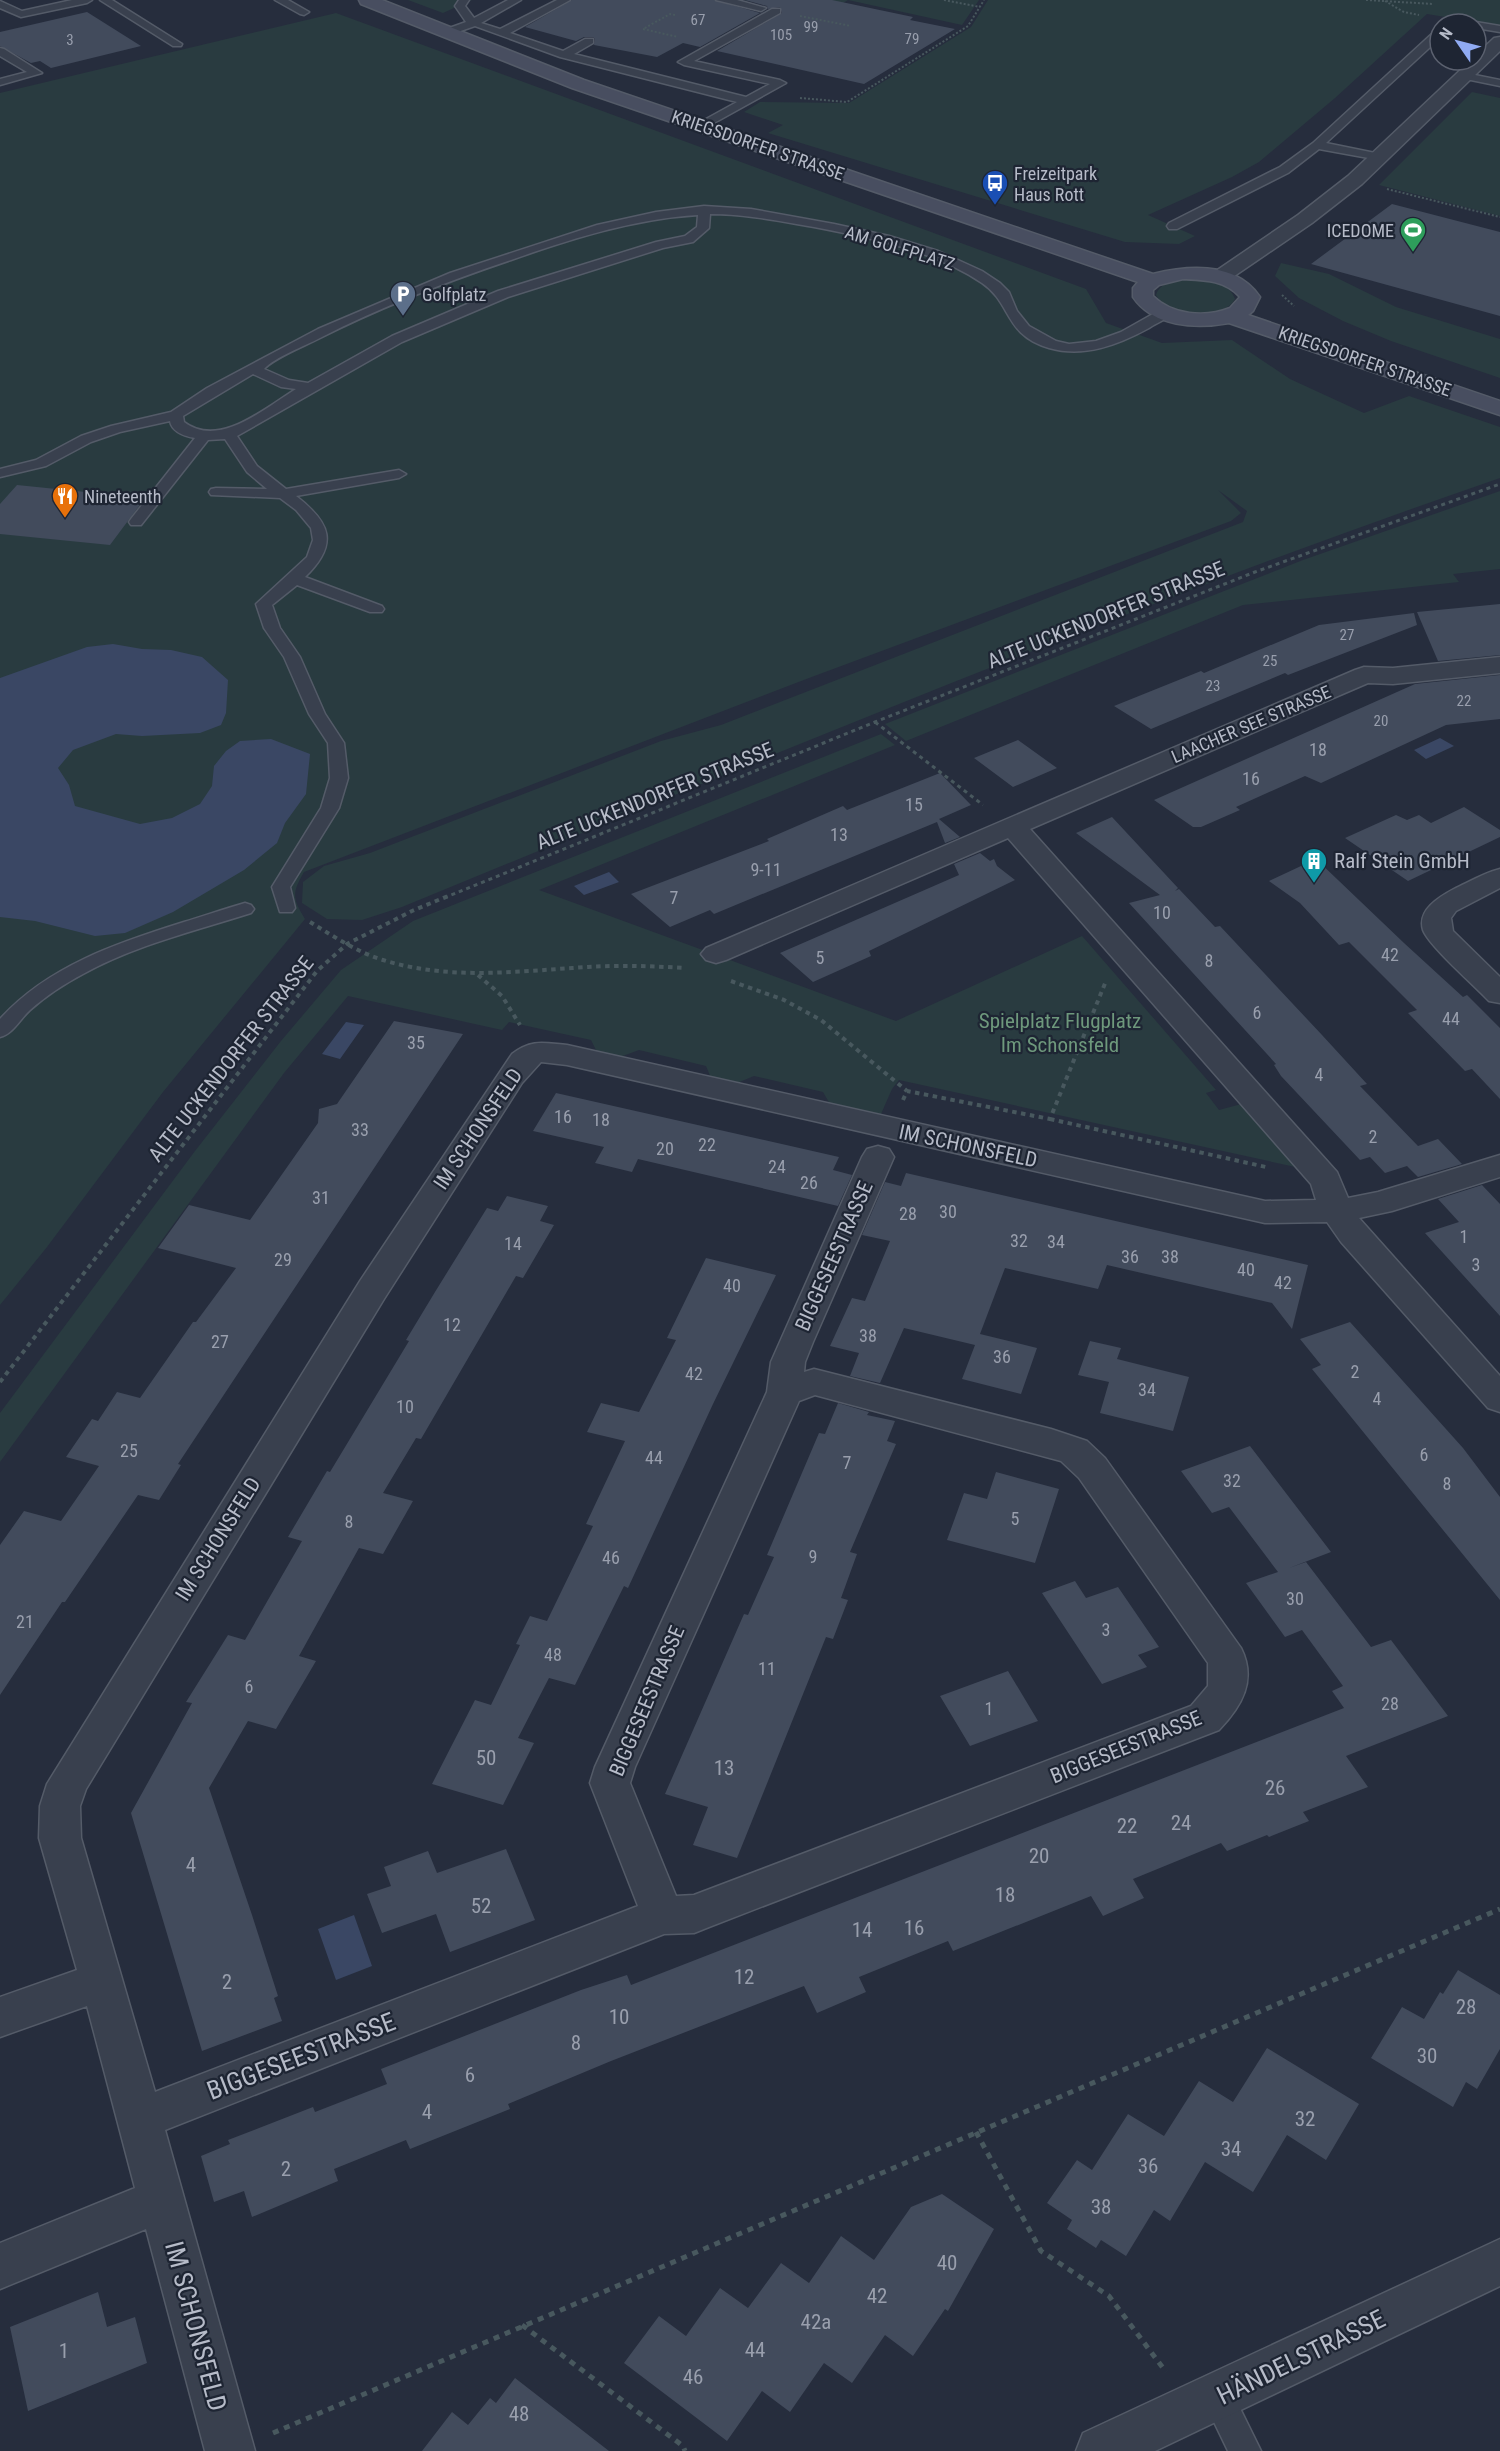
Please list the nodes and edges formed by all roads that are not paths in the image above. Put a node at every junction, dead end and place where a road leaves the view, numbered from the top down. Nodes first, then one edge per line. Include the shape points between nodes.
1 (87, 0) edge
2 (105, 0) edge
3 (280, 0) edge
4 (367, 0) edge
5 (464, 0) edge
6 (516, 0) edge
7 (565, 0) edge
8 (721, 0) edge
9 (0, 4) edge
10 (761, 8) dead end
11 (776, 11) road end
12 (304, 12) dead end
13 (476, 24) junction
14 (445, 33) junction
15 (501, 33) junction
16 (590, 41) dead end
17 (1500, 42) edge
18 (1428, 43) edge
19 (177, 44) dead end
20 (0, 51) edge
21 (564, 55) junction
22 (684, 62) junction
23 (686, 74) dead end
24 (1465, 76) junction
25 (655, 78) junction
26 (0, 82) edge
27 (1500, 83) edge
28 (762, 94) junction
29 (749, 101) junction
30 (701, 126) junction
31 (1317, 145) junction
32 (1381, 158) junction
33 (704, 210) junction
34 (1173, 226) dead end
35 (1220, 277) junction
36 (1152, 280) junction
37 (1248, 305) junction
38 (1165, 313) junction
39 (1229, 316) junction
40 (259, 365) junction
41 (310, 387) junction
42 (1500, 393) edge
43 (1500, 408) edge
44 (176, 415) junction
45 (228, 435) junction
46 (204, 436) junction
47 (0, 473) edge
48 (399, 474) dead end
49 (216, 492) dead end
50 (282, 494) junction
51 (136, 522) dead end
52 (294, 578) junction
53 (376, 609) dead end
54 (1500, 665) edge
55 (1012, 827) junction
56 (1500, 877) edge
57 (286, 908) road end
58 (245, 909) dead end
59 (711, 968) road end
60 (1500, 994) edge
61 (0, 1031) edge
62 (884, 1143) junction
63 (1500, 1166) edge
64 (1331, 1196) junction
65 (785, 1392) junction
66 (1500, 1399) edge
67 (663, 1915) junction
68 (102, 1981) junction
69 (0, 2017) edge
70 (140, 2119) junction
71 (162, 2200) junction
72 (1500, 2262) edge
73 (0, 2266) edge
74 (1206, 2402) junction
75 (230, 2451) edge
76 (1101, 2451) edge
77 (1245, 2451) edge

1 - 9 lane via 21,14
2 - 19 lane
3 - 12 lane
4 - 14 main road, KRIEGSDORFER STRASSE
5 - 13 lane via 461,10
6 - 13 lane
7 - 15 lane
8 - 10 lane
11 - 22 lane
13 - 14 lane
13 - 15 lane
14 - 30 main road, KRIEGSDORFER STRASSE
15 - 21 lane
16 - 21 lane
17 - 24 street
18 - 31 lane
20 - 26 lane via 36,74
21 - 25 lane
22 - 25 lane
22 - 28 lane via 780,83
23 - 28 lane
24 - 27 lane
24 - 32 street
25 - 29 lane
28 - 29 lane
29 - 30 lane
30 - 36 main road, KRIEGSDORFER STRASSE
31 - 32 lane
31 - 34 lane via 1284,170
32 - 35 street via 1305,219
33 - 38 lane, AM GOLFPLATZ via 741,211 830,227 937,256 989,283 1004,295 1010,312 1026,332 1054,345 1102,345
33 - 40 lane, AM GOLFPLATZ via 654,214 576,234 483,265 344,322
33 - 41 lane via 703,228 689,239 503,294 397,339
35 - 36 main road via 1183,273
35 - 37 main road via 1245,289 1250,297
36 - 38 main road via 1143,288 1143,297 1150,306
37 - 39 main road
37 - 42 main road, KRIEGSDORFER STRASSE
38 - 39 main road via 1197,320
39 - 43 main road, KRIEGSDORFER STRASSE
40 - 41 lane via 257,371 265,376
40 - 44 lane, AM GOLFPLATZ
41 - 45 lane
44 - 46 lane via 177,424 189,433
44 - 47 lane via 116,429 86,439 41,463
45 - 46 lane
45 - 50 lane via 255,473
46 - 51 lane
48 - 50 lane
49 - 50 lane
50 - 52 lane via 312,515 321,538 317,554
52 - 53 lane
52 - 57 lane via 264,604 317,714 336,743 339,778 330,808 281,887
54 - 55 street, LAACHER SEE STRASSE via 1394,676 1364,675
55 - 59 street, LAACHER SEE STRASSE
55 - 64 street via 1134,963
56 - 60 street via 1445,905 1437,918 1443,937
58 - 61 lane via 109,953 55,981
62 - 64 street, IM SCHONSFELD via 1265,1212
62 - 65 street, BIGGESEESTRASSE via 788,1362
62 - 68 street, IM SCHONSFELD via 567,1055 535,1052 523,1061 372,1290 67,1784 60,1806 60,1838
63 - 64 street, IM SCHONSFELD via 1380,1203
64 - 66 street
65 - 67 street, BIGGESEESTRASSE via 610,1783
65 - 67 street, BIGGESEESTRASSE via 814,1382 1074,1451 1092,1468 1227,1659 1231,1677 1223,1699 1205,1718 694,1914
67 - 70 street, BIGGESEESTRASSE
68 - 69 street
68 - 70 street, IM SCHONSFELD
70 - 71 street, IM SCHONSFELD
71 - 73 street
71 - 75 street, IM SCHONSFELD
72 - 74 street, HÄNDELSTRASSE
74 - 76 street, HÄNDELSTRASSE
74 - 77 lane

